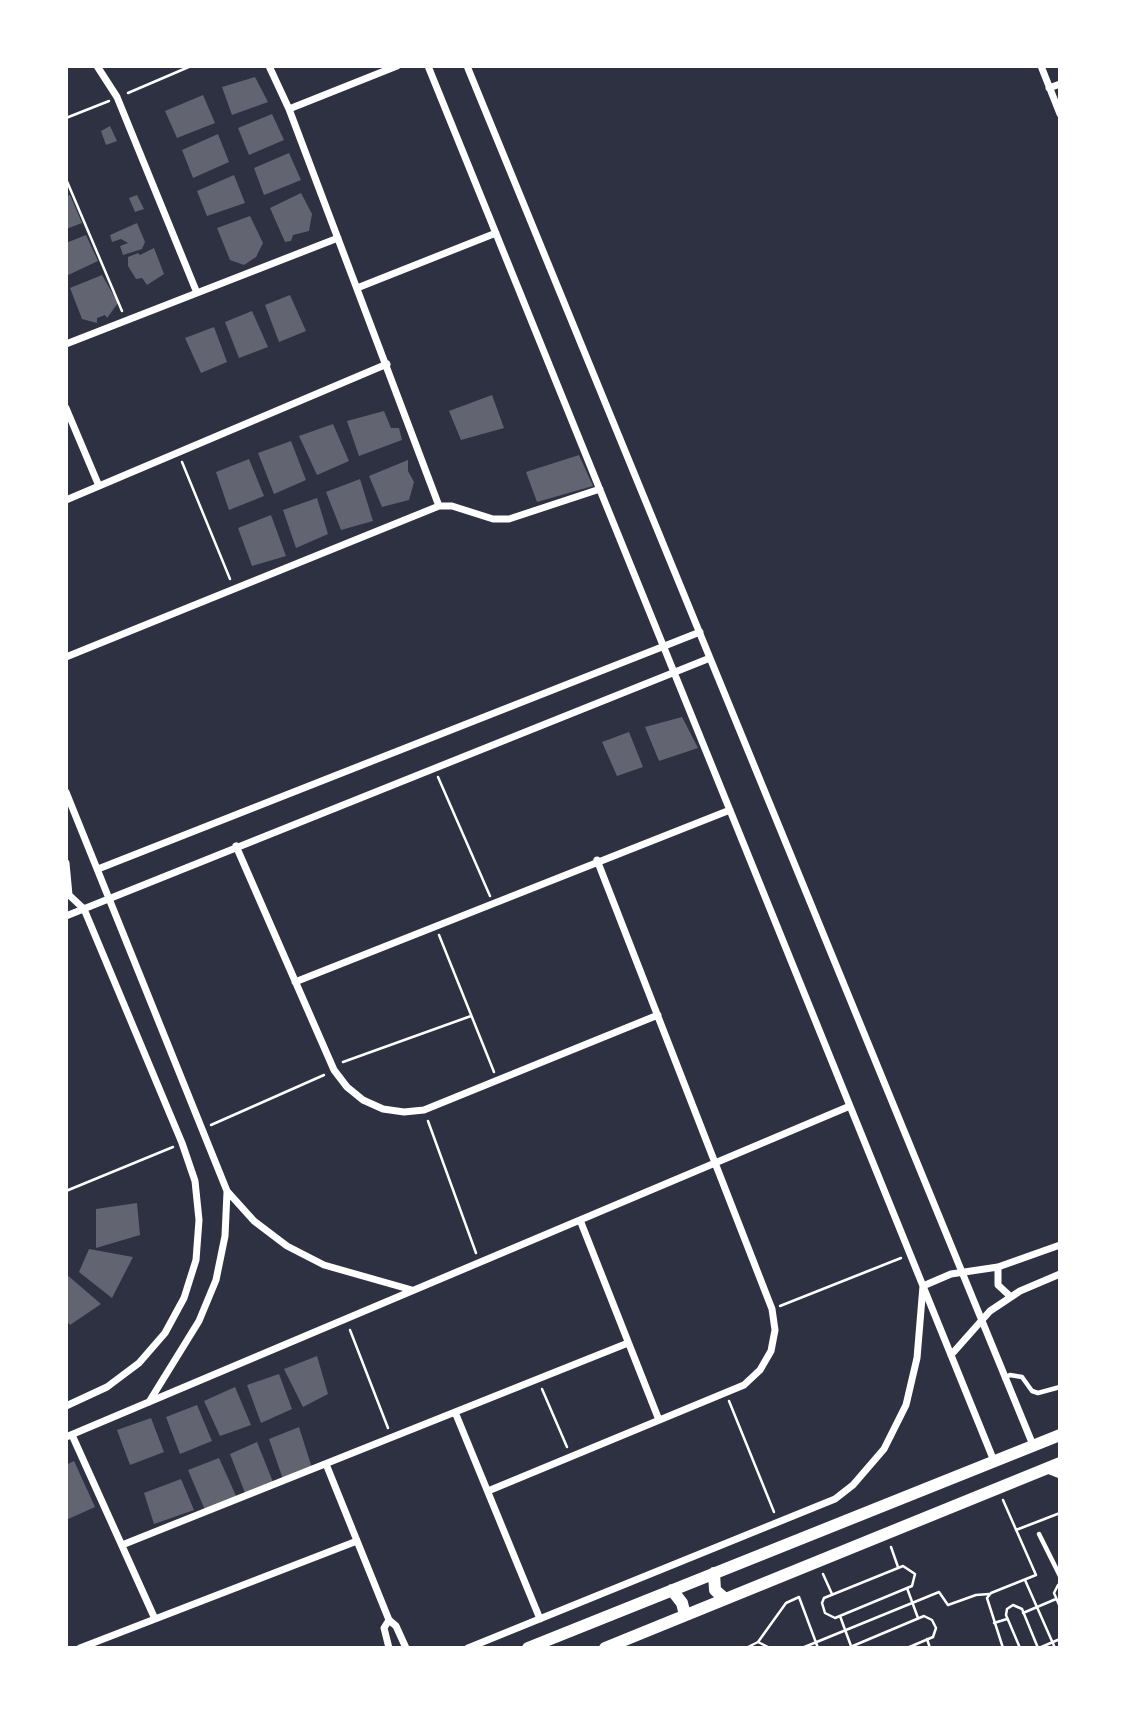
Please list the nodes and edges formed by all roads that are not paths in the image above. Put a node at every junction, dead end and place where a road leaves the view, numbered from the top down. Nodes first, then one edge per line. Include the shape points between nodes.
1 (97, 66) edge
2 (269, 66) edge
3 (397, 66) edge
4 (428, 66) edge
5 (467, 66) edge
6 (1041, 66) edge
7 (1059, 84) edge
8 (1049, 88) junction
9 (289, 109) junction
10 (1059, 114) edge
11 (496, 233) junction
12 (338, 238) junction
13 (357, 288) junction
14 (198, 293) junction
15 (66, 344) edge
16 (387, 364) junction
17 (66, 408) edge
18 (99, 486) junction
19 (600, 489) junction
20 (66, 500) edge
21 (439, 506) junction
22 (700, 632) junction
23 (664, 647) junction
24 (66, 657) edge
25 (710, 658) junction
26 (674, 671) junction
27 (66, 792) edge
28 (730, 810) junction
29 (236, 846) junction
30 (597, 860) junction
31 (66, 863) edge
32 (98, 869) junction
33 (67, 884) edge
34 (109, 897) junction
35 (84, 909) junction
36 (66, 916) edge
37 (295, 982) junction
38 (658, 1015) junction
39 (850, 1106) junction
40 (715, 1163) junction
41 (227, 1191) junction
42 (580, 1220) junction
43 (1059, 1245) edge
44 (998, 1267) junction
45 (961, 1272) junction
46 (1059, 1274) edge
47 (923, 1286) junction
48 (413, 1290) junction
49 (1011, 1297) junction
50 (981, 1319) junction
51 (628, 1343) junction
52 (951, 1355) junction
53 (1004, 1378) junction
54 (1059, 1387) edge
55 (149, 1402) junction
56 (66, 1406) edge
57 (455, 1412) junction
58 (659, 1420) junction
59 (1059, 1435) edge
60 (69, 1436) edge
61 (1033, 1445) junction
62 (994, 1461) junction
63 (1059, 1463) edge
64 (326, 1464) junction
65 (1045, 1469) junction
66 (1059, 1475) edge
67 (488, 1491) junction
68 (1039, 1535) dead end
69 (357, 1541) junction
70 (122, 1545) junction
71 (1059, 1564) edge
72 (1053, 1566) junction
73 (714, 1573) junction
74 (1059, 1576) edge
75 (673, 1590) junction
76 (724, 1598) junction
77 (685, 1615) junction
78 (155, 1619) junction
79 (540, 1619) junction
80 (389, 1620) junction
81 (80, 1647) edge
82 (389, 1647) edge
83 (406, 1647) edge
84 (468, 1647) edge
85 (528, 1647) edge
86 (605, 1647) edge

1 - 14 street via 117,97
2 - 9 street
3 - 9 street
4 - 11 street
5 - 22 street
6 - 8 street
7 - 8 street
8 - 10 street
9 - 12 street
11 - 13 street
11 - 19 street
12 - 13 street
12 - 14 street
13 - 16 street
14 - 15 street
16 - 18 street
16 - 21 street
17 - 18 street
18 - 20 street
19 - 21 street via 509,519
19 - 23 street
21 - 24 street
22 - 23 street
22 - 25 street
23 - 26 street
23 - 32 street
25 - 26 street
25 - 45 street
26 - 28 street
26 - 29 street
27 - 32 street
28 - 30 street
28 - 39 street
29 - 34 street
29 - 37 street
30 - 37 street
30 - 38 street
31 - 33 street
32 - 34 street
33 - 35 street via 70,898
34 - 35 street
34 - 41 street
35 - 36 street
35 - 56 street via 182,1143 195,1181 199,1220 196,1260 184,1298 165,1333 139,1363 107,1387
37 - 38 street via 333,1068 347,1087 363,1101 404,1112 424,1110
38 - 40 street
39 - 40 street
39 - 47 street
40 - 42 street
40 - 58 street via 772,1309 771,1351 744,1385
41 - 48 street via 254,1221 287,1246 324,1265
41 - 55 street via 225,1236 216,1280 199,1321
42 - 48 street
42 - 51 street
43 - 44 street
44 - 45 street
44 - 49 street via 998,1284
45 - 47 street
45 - 50 street
46 - 49 street
47 - 52 street
47 - 79 street via 913,1382 901,1417 884,1449 853,1485 835,1500 779,1524
48 - 55 street
49 - 50 street
50 - 52 street
50 - 53 street
51 - 57 street
51 - 58 street
52 - 62 street
53 - 54 lane via 1022,1377 1038,1393
53 - 61 street
55 - 60 street
57 - 64 street
57 - 67 street
58 - 67 street
59 - 61 main road
60 - 70 street
61 - 62 main road
62 - 73 main road
63 - 65 main road
64 - 69 street
64 - 70 street
65 - 66 street
65 - 76 main road
67 - 79 street
68 - 72 lane
69 - 78 street
69 - 80 street
70 - 78 street
71 - 72 lane
72 - 74 lane
73 - 75 main road
73 - 76 main road via 715,1590
75 - 77 main road
75 - 85 main road
76 - 77 main road
77 - 86 main road
78 - 81 street
79 - 84 street
80 - 82 street via 384,1628
80 - 83 street

